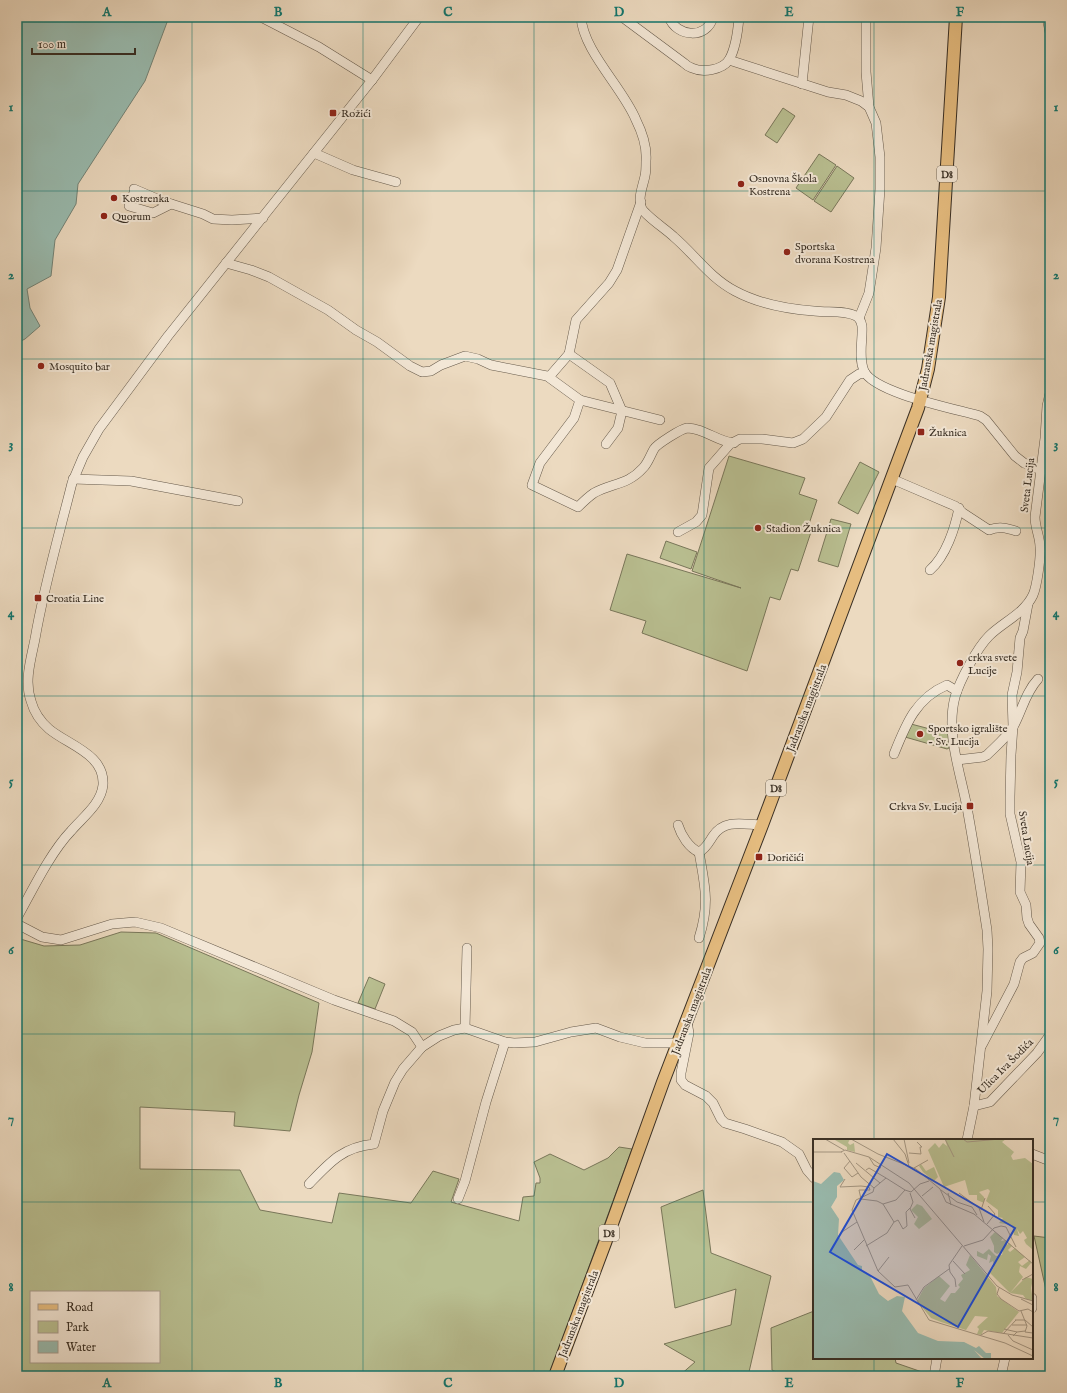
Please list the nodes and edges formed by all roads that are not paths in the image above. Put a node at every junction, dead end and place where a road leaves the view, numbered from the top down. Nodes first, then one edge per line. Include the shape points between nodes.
1 (261, 17) edge
2 (419, 17) edge
3 (622, 17) edge
4 (669, 17) edge
5 (713, 17) edge
6 (739, 17) edge
7 (809, 17) edge
8 (866, 17) edge
9 (956, 17) edge
10 (1047, 17) edge
11 (583, 19) edge
12 (1050, 32) edge
13 (729, 60) junction
14 (372, 80) junction
15 (802, 84) junction
16 (869, 107) junction
17 (314, 153) junction
18 (396, 182) dead end
19 (641, 202) junction
20 (172, 204) junction
21 (263, 218) junction
22 (226, 262) junction
23 (858, 318) junction
24 (569, 354) junction
25 (865, 373) junction
26 (549, 377) junction
27 (1050, 393) edge
28 (580, 400) junction
29 (921, 400) junction
30 (622, 411) junction
31 (660, 420) dead end
32 (734, 443) junction
33 (606, 444) dead end
34 (1041, 470) junction
35 (74, 479) junction
36 (892, 479) junction
37 (238, 501) dead end
38 (959, 508) junction
39 (1016, 530) dead end
40 (678, 532) dead end
41 (930, 570) dead end
42 (1028, 602) junction
43 (1038, 679) dead end
44 (957, 691) junction
45 (1013, 726) junction
46 (894, 754) dead end
47 (957, 760) junction
48 (678, 825) dead end
49 (762, 825) junction
50 (699, 852) junction
51 (17, 918) edge
52 (17, 924) edge
53 (699, 938) dead end
54 (467, 948) dead end
55 (687, 1022) junction
56 (465, 1028) junction
57 (1050, 1035) edge
58 (505, 1042) junction
59 (679, 1043) junction
60 (422, 1047) junction
61 (979, 1050) junction
62 (974, 1106) junction
63 (967, 1139) edge
64 (1033, 1154) edge
65 (1050, 1161) edge
66 (813, 1177) edge
67 (309, 1184) dead end
68 (458, 1200) dead end
69 (937, 1359) edge
70 (1005, 1359) edge
71 (555, 1376) edge
72 (934, 1376) edge
73 (1001, 1376) edge

1 - 14 street via 318,47
2 - 14 street
3 - 13 street via 692,68 705,71 720,67
4 - 5 street via 675,27 688,34 706,28
6 - 13 street
7 - 15 street
8 - 16 street
9 - 29 main road, Jadranska magistrala / D8 via 939,297 931,356
10 - 12 street
11 - 19 street via 584,33 589,44 626,100 643,139 646,175 641,191
13 - 15 street
14 - 17 street
15 - 16 street via 862,101
16 - 23 street via 876,123 880,189 876,248 869,293
17 - 18 street via 353,170
17 - 21 street
19 - 23 street via 642,210 675,237 713,277 734,291 760,302 789,308 848,314
19 - 24 street via 617,270 609,283 576,320
20 - 20 street via 134,189 130,206 153,213
20 - 21 street via 213,219
21 - 22 street
22 - 26 street via 268,277 328,310 422,372 431,371 465,356 491,365
22 - 35 street via 99,429
23 - 25 street via 862,326 861,359
24 - 26 street
24 - 30 street via 610,383
25 - 29 street via 870,380 882,387
25 - 32 street via 850,380 826,417 803,439 793,443 740,439
26 - 28 street
27 - 34 street, Sveta Lucija
28 - 30 street
28 - 32 street via 574,418 540,463 532,485 578,507 595,493 630,480 644,468 654,448 686,428
29 - 34 street via 980,416 1015,456
29 - 36 main road, Jadranska magistrala / D8
30 - 31 street
30 - 33 street via 618,428
32 - 40 street via 721,453 709,468 702,515 696,522
34 - 42 street, Sveta Lucija via 1035,526 1040,548 1036,585
35 - 37 street via 131,482
35 - 51 street via 39,616 28,688 34,707 45,724 87,753 95,762 102,777 102,789 88,814 62,840
36 - 38 street
36 - 49 main road, Jadranska magistrala / D8
38 - 39 street via 990,530 1004,527
38 - 41 street via 946,547
42 - 44 street, Sveta Lucija via 1023,610 982,643
42 - 45 street, Sveta Lucija via 1012,695
43 - 45 street, Sveta Lucija via 1026,696
44 - 46 street via 947,685 918,706
44 - 47 street, Sveta Lucija via 952,711
45 - 47 street, Sveta Lucija via 987,755
45 - 61 street, Sveta Lucija via 1010,814 1021,862 1020,892 1026,905 1029,924 1040,943 1033,953 1020,962 1014,984
47 - 61 street, Sveta Lucija via 987,930 987,991
48 - 50 street via 682,836
49 - 50 street via 737,823 724,826 715,833 706,848
49 - 55 main road, Jadranska magistrala / D8
50 - 53 street via 706,896
52 - 60 street via 42,937 62,940 112,924 135,922 161,928 334,1000 394,1021 412,1032
54 - 56 street
55 - 59 main road, Jadranska magistrala / D8
55 - 66 street via 689,1033 681,1073 684,1085 706,1096 725,1123 782,1142 799,1154
56 - 58 street
56 - 60 street via 439,1036
57 - 62 street, Ulica Iva Šodića via 1037,1053 990,1102
58 - 59 street via 535,1042 596,1028 645,1043
58 - 68 street
59 - 71 main road, Jadranska magistrala / D8
60 - 67 street via 395,1082 379,1122 374,1144 353,1148 342,1154 331,1161
61 - 62 street, Sveta Lucija
62 - 63 street, Sveta Lucija
64 - 65 street
69 - 72 street
70 - 73 street

